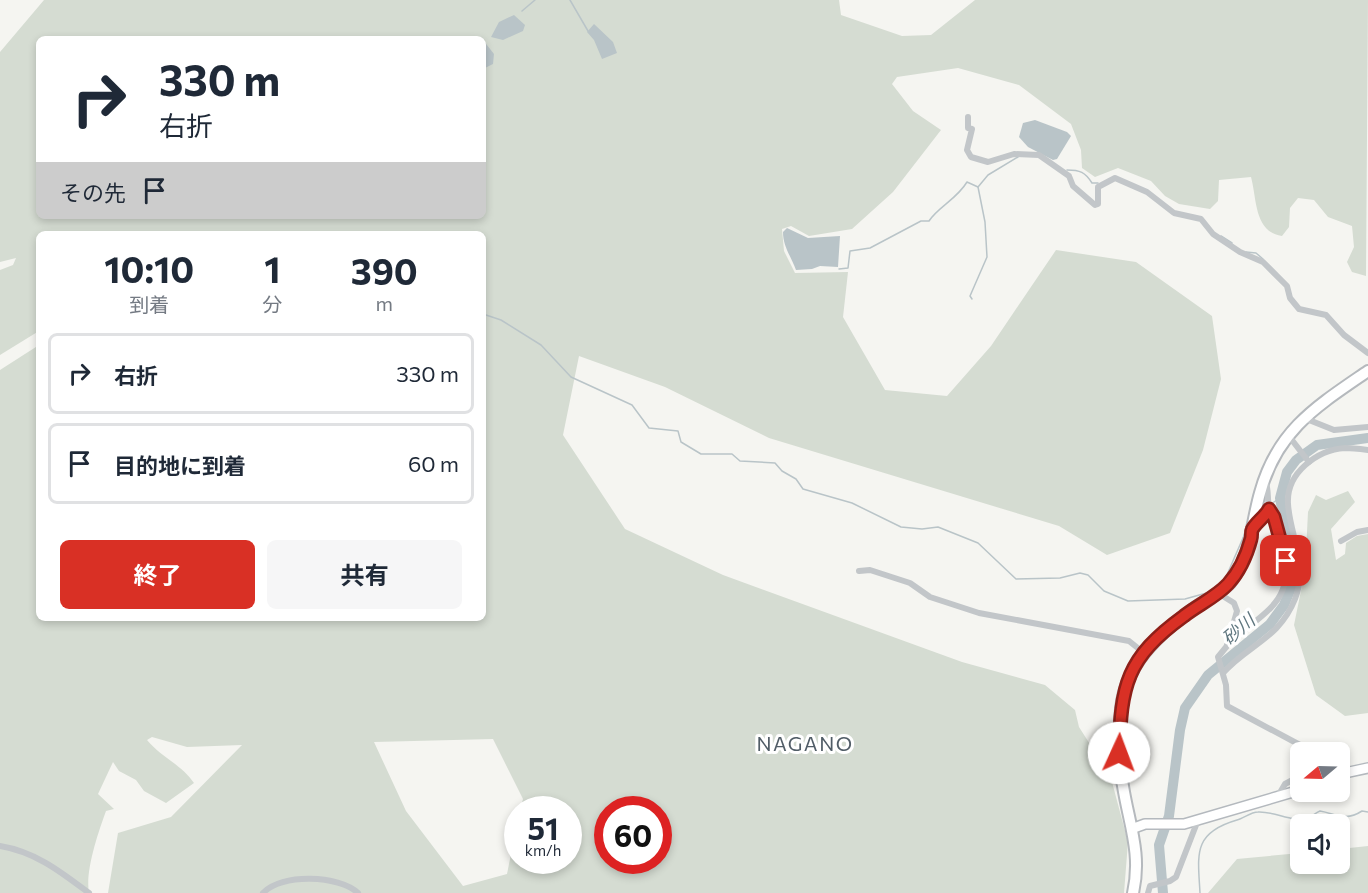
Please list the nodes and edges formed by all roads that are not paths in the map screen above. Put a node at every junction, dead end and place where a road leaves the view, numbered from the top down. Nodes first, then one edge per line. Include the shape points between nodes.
1 (968, 117) dead end
2 (1368, 353) edge
3 (1368, 371) edge
4 (1304, 417) junction
5 (1368, 427) edge
6 (1288, 435) junction
7 (1368, 450) edge
8 (1309, 462) junction
9 (1264, 478) junction
10 (1269, 509) junction
11 (1252, 528) junction
12 (1368, 530) edge
13 (1341, 541) dead end
14 (859, 571) dead end
15 (1218, 593) junction
16 (1227, 646) junction
17 (1144, 653) junction
18 (1222, 673) junction
19 (1294, 742) edge
20 (1368, 768) edge
21 (1350, 772) edge
22 (1290, 781) edge
23 (1290, 793) edge
24 (1278, 796) junction
25 (1198, 820) junction
26 (1134, 828) junction
27 (0, 846) edge
28 (90, 893) edge
29 (263, 893) edge
30 (358, 893) edge
31 (1133, 893) edge
32 (1148, 893) edge

1 - 2 street via 968,128 972,129 968,150 971,157 988,162 1014,154 1035,154 1068,176 1073,186 1095,205 1098,187 1117,177 1147,192 1174,213 1201,219 1213,234 1263,262 1287,286 1299,309 1326,315
3 - 4 main road
4 - 5 street via 1334,430
4 - 6 main road
6 - 8 street
6 - 9 main road via 1277,448
7 - 8 street via 1333,450
8 - 18 street via 1298,473 1288,504 1301,572 1296,597 1273,633 1236,658
9 - 10 street
9 - 11 main road
10 - 11 street
10 - 16 street via 1287,568 1283,592 1271,610
11 - 15 main road via 1244,559
12 - 13 street
14 - 17 street via 870,570 910,583 930,597 979,613 1129,641
15 - 16 street via 1234,603 1237,611
15 - 17 main road via 1173,624
16 - 18 street via 1218,657
17 - 26 main road via 1126,680 1120,709 1121,776
18 - 19 street via 1227,706
20 - 21 main road
22 - 24 street
23 - 24 main road
24 - 25 main road
25 - 26 main road
25 - 32 street via 1178,872 1173,879 1150,886
26 - 31 main road via 1138,867
27 - 28 street via 18,849 52,864
29 - 30 street via 268,887 306,878

